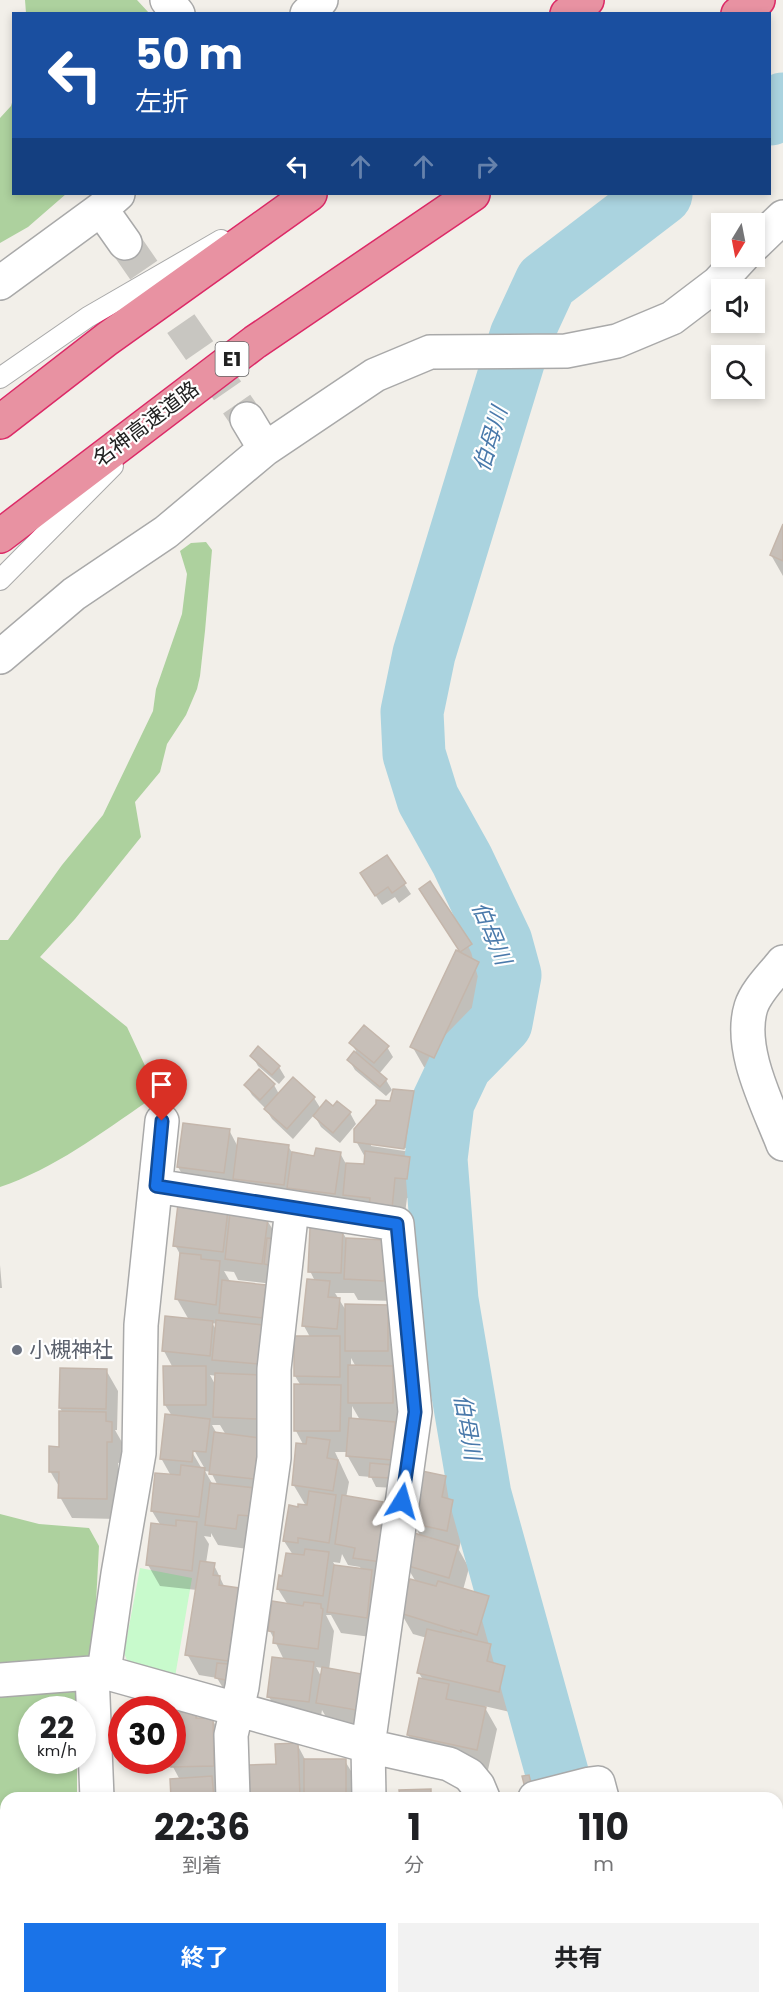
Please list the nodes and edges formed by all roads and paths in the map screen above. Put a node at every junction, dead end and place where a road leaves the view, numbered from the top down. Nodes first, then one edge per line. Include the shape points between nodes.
1 (167, 0) edge
2 (321, 0) edge
3 (587, 0) edge
4 (758, 0) edge
5 (176, 12) edge
6 (309, 12) edge
7 (570, 12) edge
8 (741, 12) edge
9 (300, 195) edge
10 (309, 195) edge
11 (472, 195) edge
12 (109, 201) edge
13 (783, 217) edge
14 (765, 234) edge
15 (125, 243) tunnel mouth
16 (733, 267) edge
17 (0, 283) edge
18 (0, 378) edge
19 (180, 399) junction
20 (247, 419) tunnel mouth
21 (0, 422) edge
22 (265, 449) junction
23 (0, 536) edge
24 (0, 580) edge
25 (0, 657) edge
26 (783, 962) edge
27 (162, 1121) dead end
28 (783, 1144) edge
29 (156, 1186) junction
30 (292, 1208) junction
31 (98, 1672) junction
32 (0, 1680) edge
33 (238, 1710) junction
34 (368, 1746) junction
35 (97, 1792) edge
36 (233, 1792) edge
37 (369, 1792) edge
38 (480, 1792) edge

1 - 5 street
2 - 6 street
3 - 7 highway
4 - 8 highway
9 - 18 lane via 88,318
10 - 21 highway via 107,339
11 - 19 highway, 名神高速道路 / E1 via 255,342
12 - 15 street
12 - 17 street
13 - 14 street
16 - 22 street via 672,318 617,341 566,351 430,352 375,375
19 - 23 highway, 名神高速道路 / E1
19 - 24 lane
20 - 22 street
22 - 25 street via 166,532 74,594
26 - 28 street via 751,1006 748,1029 751,1058
27 - 29 street
29 - 30 street
29 - 31 street via 141,1325 139,1453
30 - 33 street via 274,1369 274,1458
30 - 34 street via 397,1224 415,1412
31 - 32 street
31 - 33 street
31 - 35 street
33 - 34 street
33 - 36 street via 231,1735
34 - 37 street
34 - 38 street via 449,1764 469,1775

